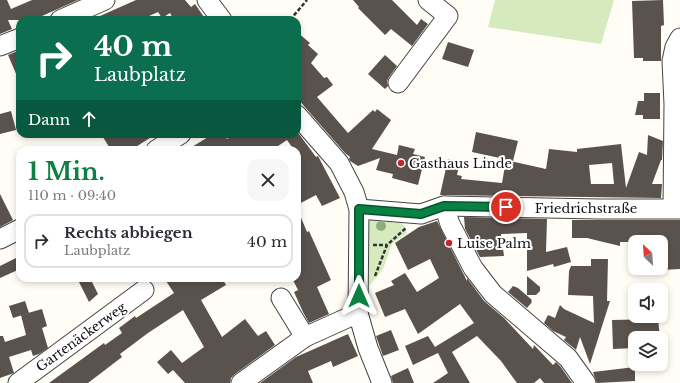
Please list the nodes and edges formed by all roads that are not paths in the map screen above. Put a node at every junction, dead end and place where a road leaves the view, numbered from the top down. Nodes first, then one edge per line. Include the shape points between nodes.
1 (105, 0) edge
2 (207, 0) edge
3 (428, 0) edge
4 (69, 16) edge
5 (219, 16) edge
6 (680, 38) edge
7 (16, 40) edge
8 (0, 46) edge
9 (398, 83) dead end
10 (677, 105) edge
11 (301, 120) edge
12 (175, 138) edge
13 (162, 146) edge
14 (444, 206) junction
15 (676, 208) edge
16 (359, 209) junction
17 (16, 231) edge
18 (0, 239) edge
19 (144, 290) dead end
20 (281, 298) dead end
21 (358, 313) junction
22 (305, 337) junction
23 (18, 383) edge
24 (241, 383) edge
25 (382, 383) edge
26 (586, 383) edge

1 - 4 street
2 - 5 street
3 - 9 street via 448,16
6 - 10 street via 672,61
7 - 8 street
10 - 15 street
11 - 16 street via 339,163 354,192
12 - 13 street
14 - 15 street, Friedrichstraße
14 - 16 street via 421,214
14 - 26 street via 450,224 473,268 493,294 568,358
16 - 21 street
17 - 18 street
19 - 23 street, Gartenäckerweg
20 - 22 street
21 - 22 street
21 - 25 street
22 - 24 street

